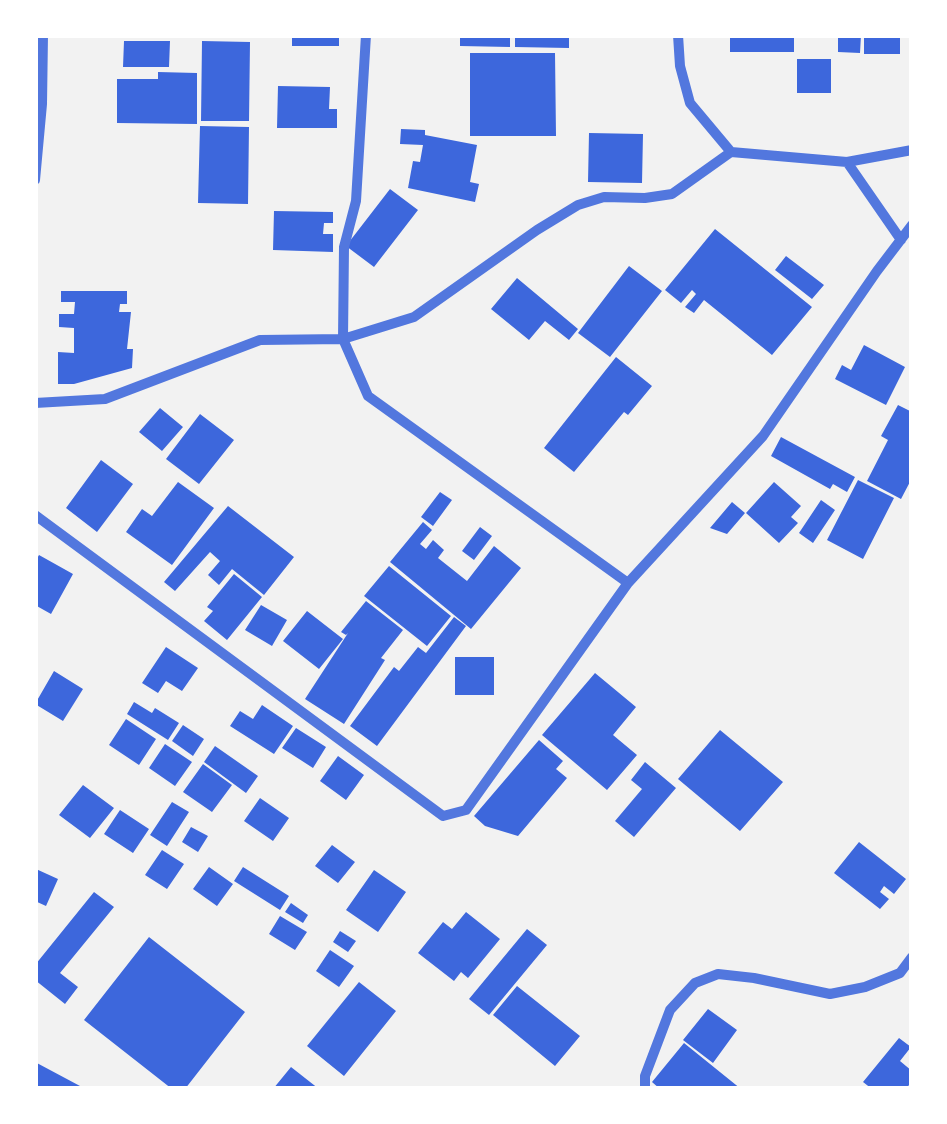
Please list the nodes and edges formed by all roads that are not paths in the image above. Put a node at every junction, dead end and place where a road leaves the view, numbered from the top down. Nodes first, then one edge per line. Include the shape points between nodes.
1 (42, 35) edge
2 (366, 35) edge
3 (678, 35) edge
4 (912, 150) edge
5 (731, 152) junction
6 (848, 162) junction
7 (35, 180) edge
8 (912, 226) edge
9 (901, 240) junction
10 (343, 340) junction
11 (35, 403) edge
12 (35, 514) edge
13 (628, 583) junction
14 (912, 957) edge
15 (645, 1089) edge

1 - 7 street
2 - 10 street via 356,201 344,246
3 - 5 street via 690,103
4 - 6 street
5 - 6 street
5 - 10 street via 672,194 578,204 414,317
6 - 9 street
8 - 9 street
9 - 13 street via 763,436
10 - 11 street via 260,340 106,400
10 - 13 street via 368,396
12 - 13 street via 443,816 466,810
14 - 15 street via 900,973 830,994 718,974 694,983 670,1010

